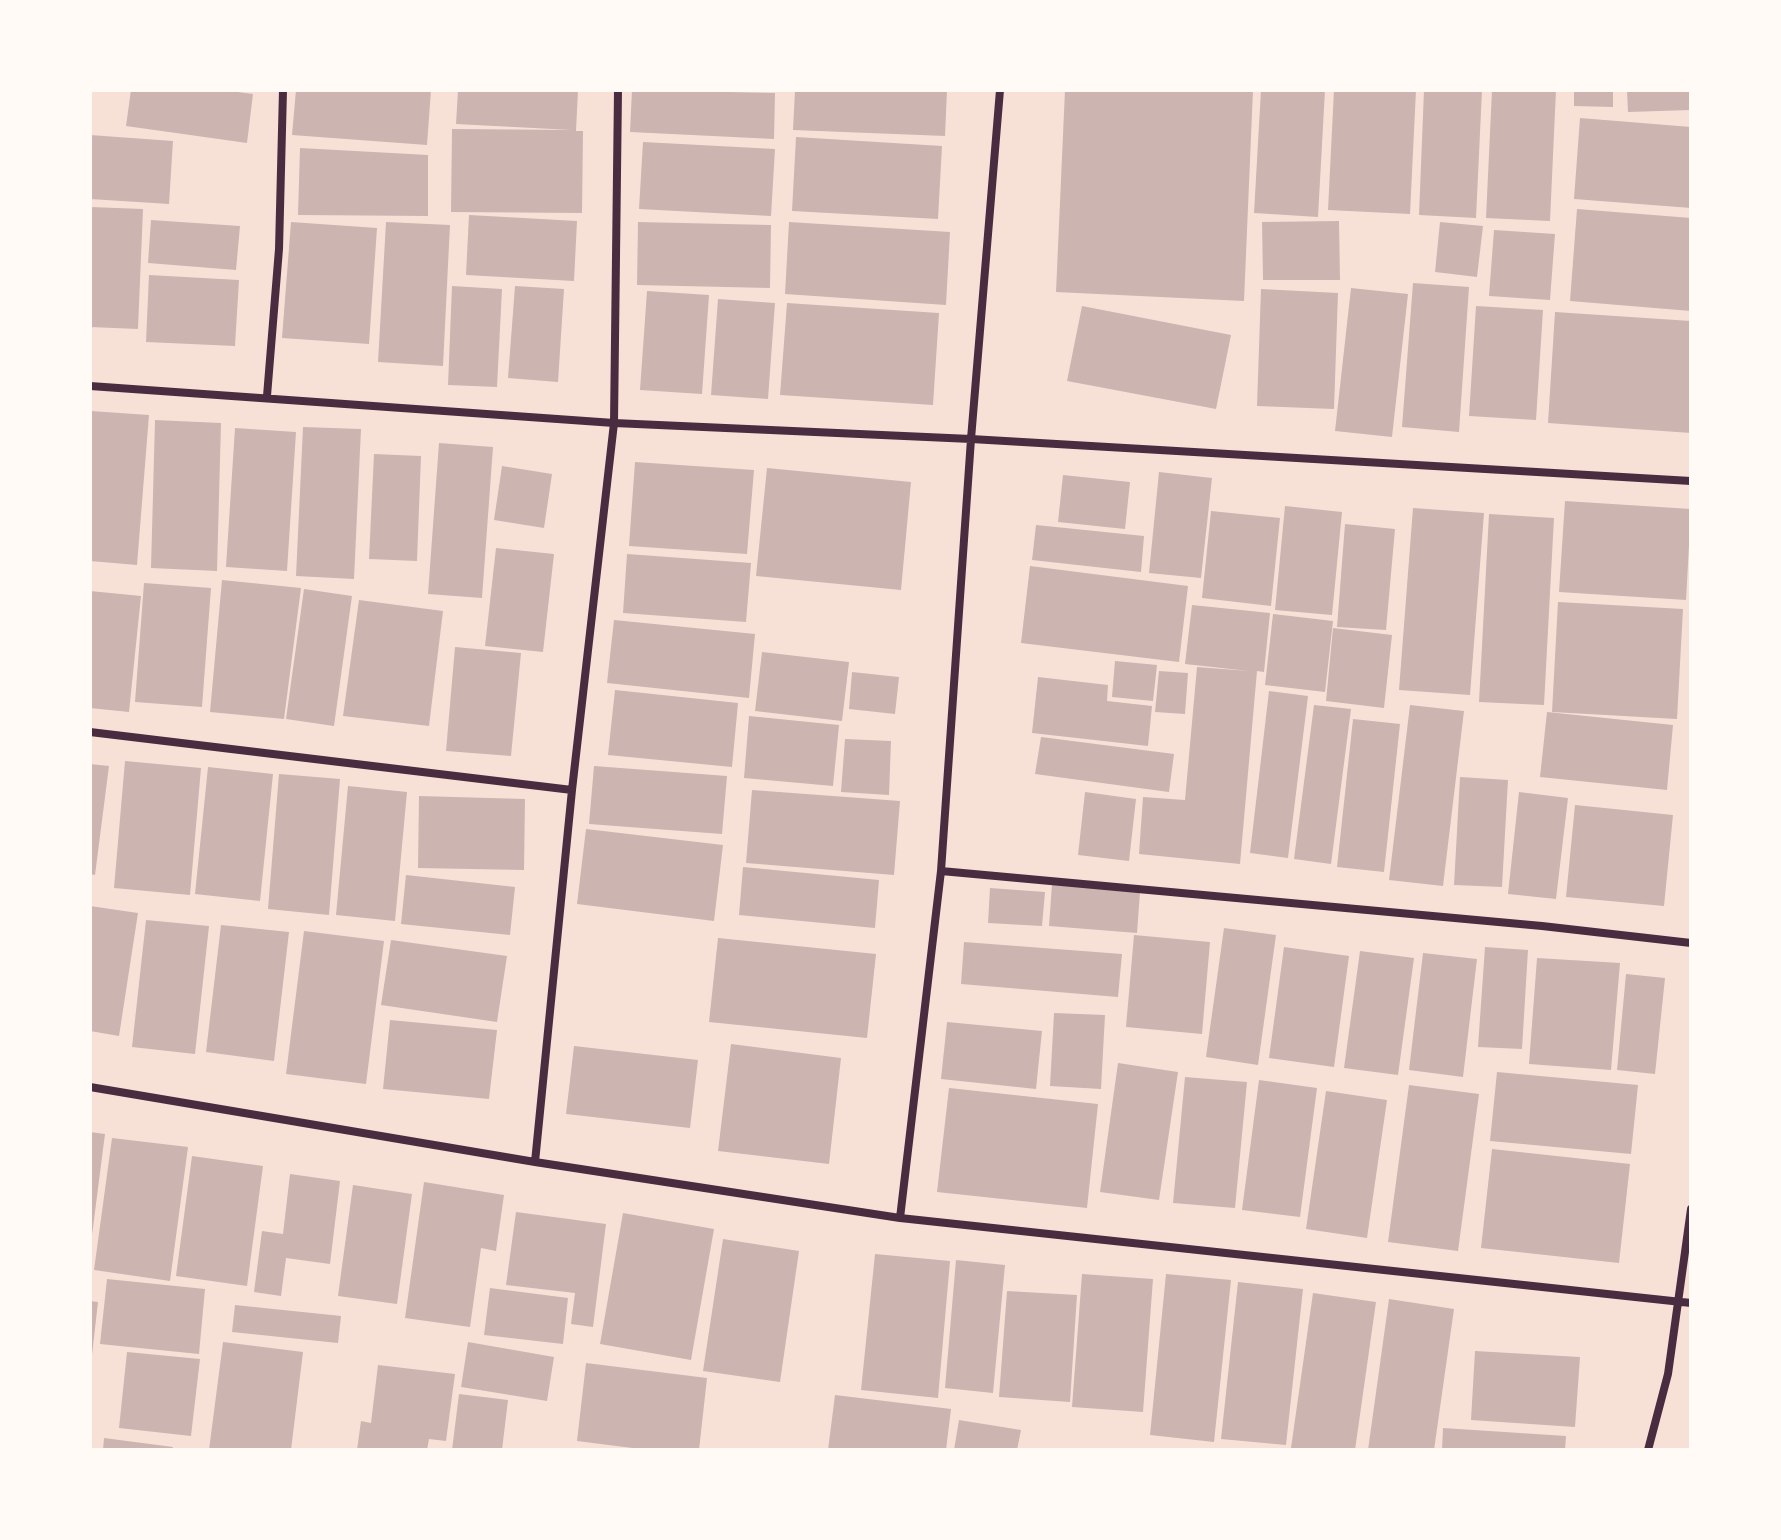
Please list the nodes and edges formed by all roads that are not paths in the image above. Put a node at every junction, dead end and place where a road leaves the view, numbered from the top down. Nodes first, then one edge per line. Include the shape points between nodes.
1 (283, 90) edge
2 (618, 90) edge
3 (1000, 90) edge
4 (90, 386) edge
5 (267, 396) junction
6 (614, 423) junction
7 (971, 439) junction
8 (1691, 481) edge
9 (90, 732) edge
10 (572, 790) junction
11 (941, 871) junction
12 (1691, 943) edge
13 (90, 1087) edge
14 (535, 1162) junction
15 (1691, 1209) edge
16 (900, 1218) junction
17 (1684, 1302) edge
18 (1648, 1450) edge

1 - 5 street via 279,249
2 - 6 street
3 - 7 street
4 - 5 street
5 - 6 street
6 - 7 street
6 - 10 street
7 - 8 street
7 - 11 street
9 - 10 street
10 - 14 street
11 - 12 street
11 - 16 street
13 - 14 street
14 - 16 street
15 - 17 street
16 - 17 street
17 - 18 street

